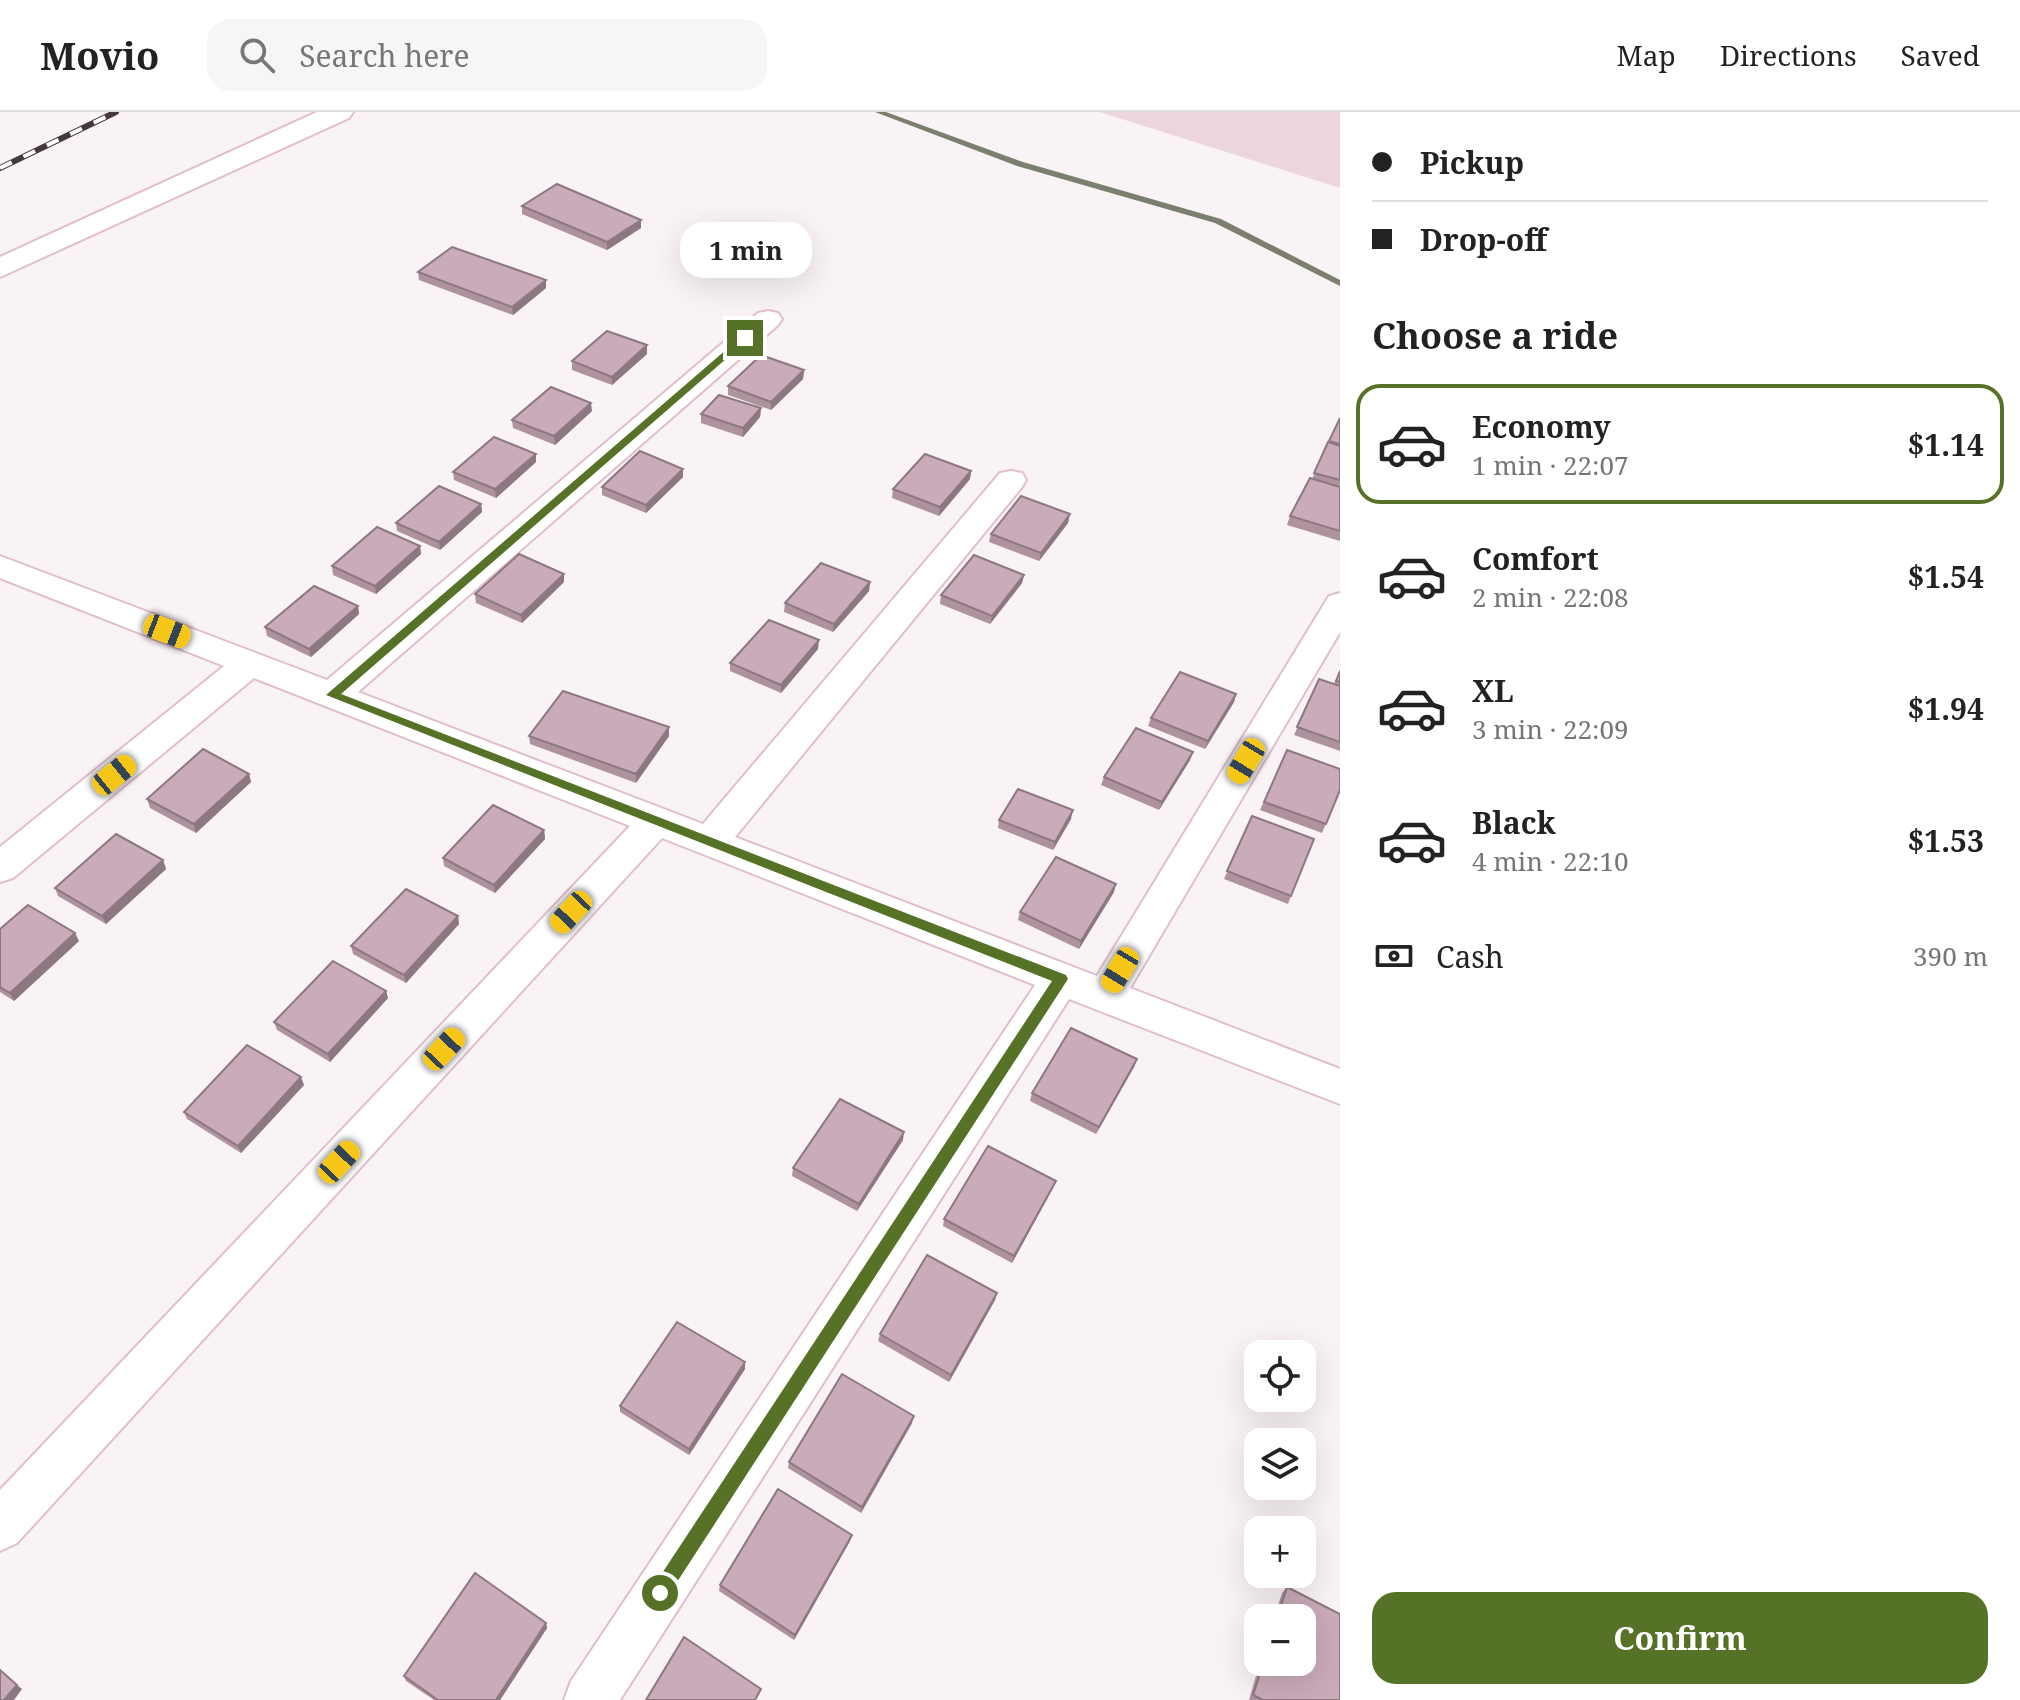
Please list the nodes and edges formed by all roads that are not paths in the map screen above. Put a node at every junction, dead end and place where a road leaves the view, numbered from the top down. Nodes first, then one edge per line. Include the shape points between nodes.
1 (339, 112) edge
2 (0, 268) edge
3 (768, 319) dead end
4 (1011, 480) dead end
5 (0, 566) edge
6 (1340, 604) edge
7 (250, 663) junction
8 (332, 695) junction
9 (656, 821) junction
10 (709, 842) junction
11 (0, 868) edge
12 (1061, 979) junction
13 (1105, 996) junction
14 (1340, 1087) edge
15 (0, 1526) edge
16 (590, 1700) edge

1 - 2 main road
3 - 8 street
4 - 10 street
5 - 7 street
6 - 13 street
7 - 8 street
7 - 11 street
8 - 9 street
9 - 10 street
9 - 15 street
10 - 12 street
12 - 13 street
12 - 16 street
13 - 14 street

